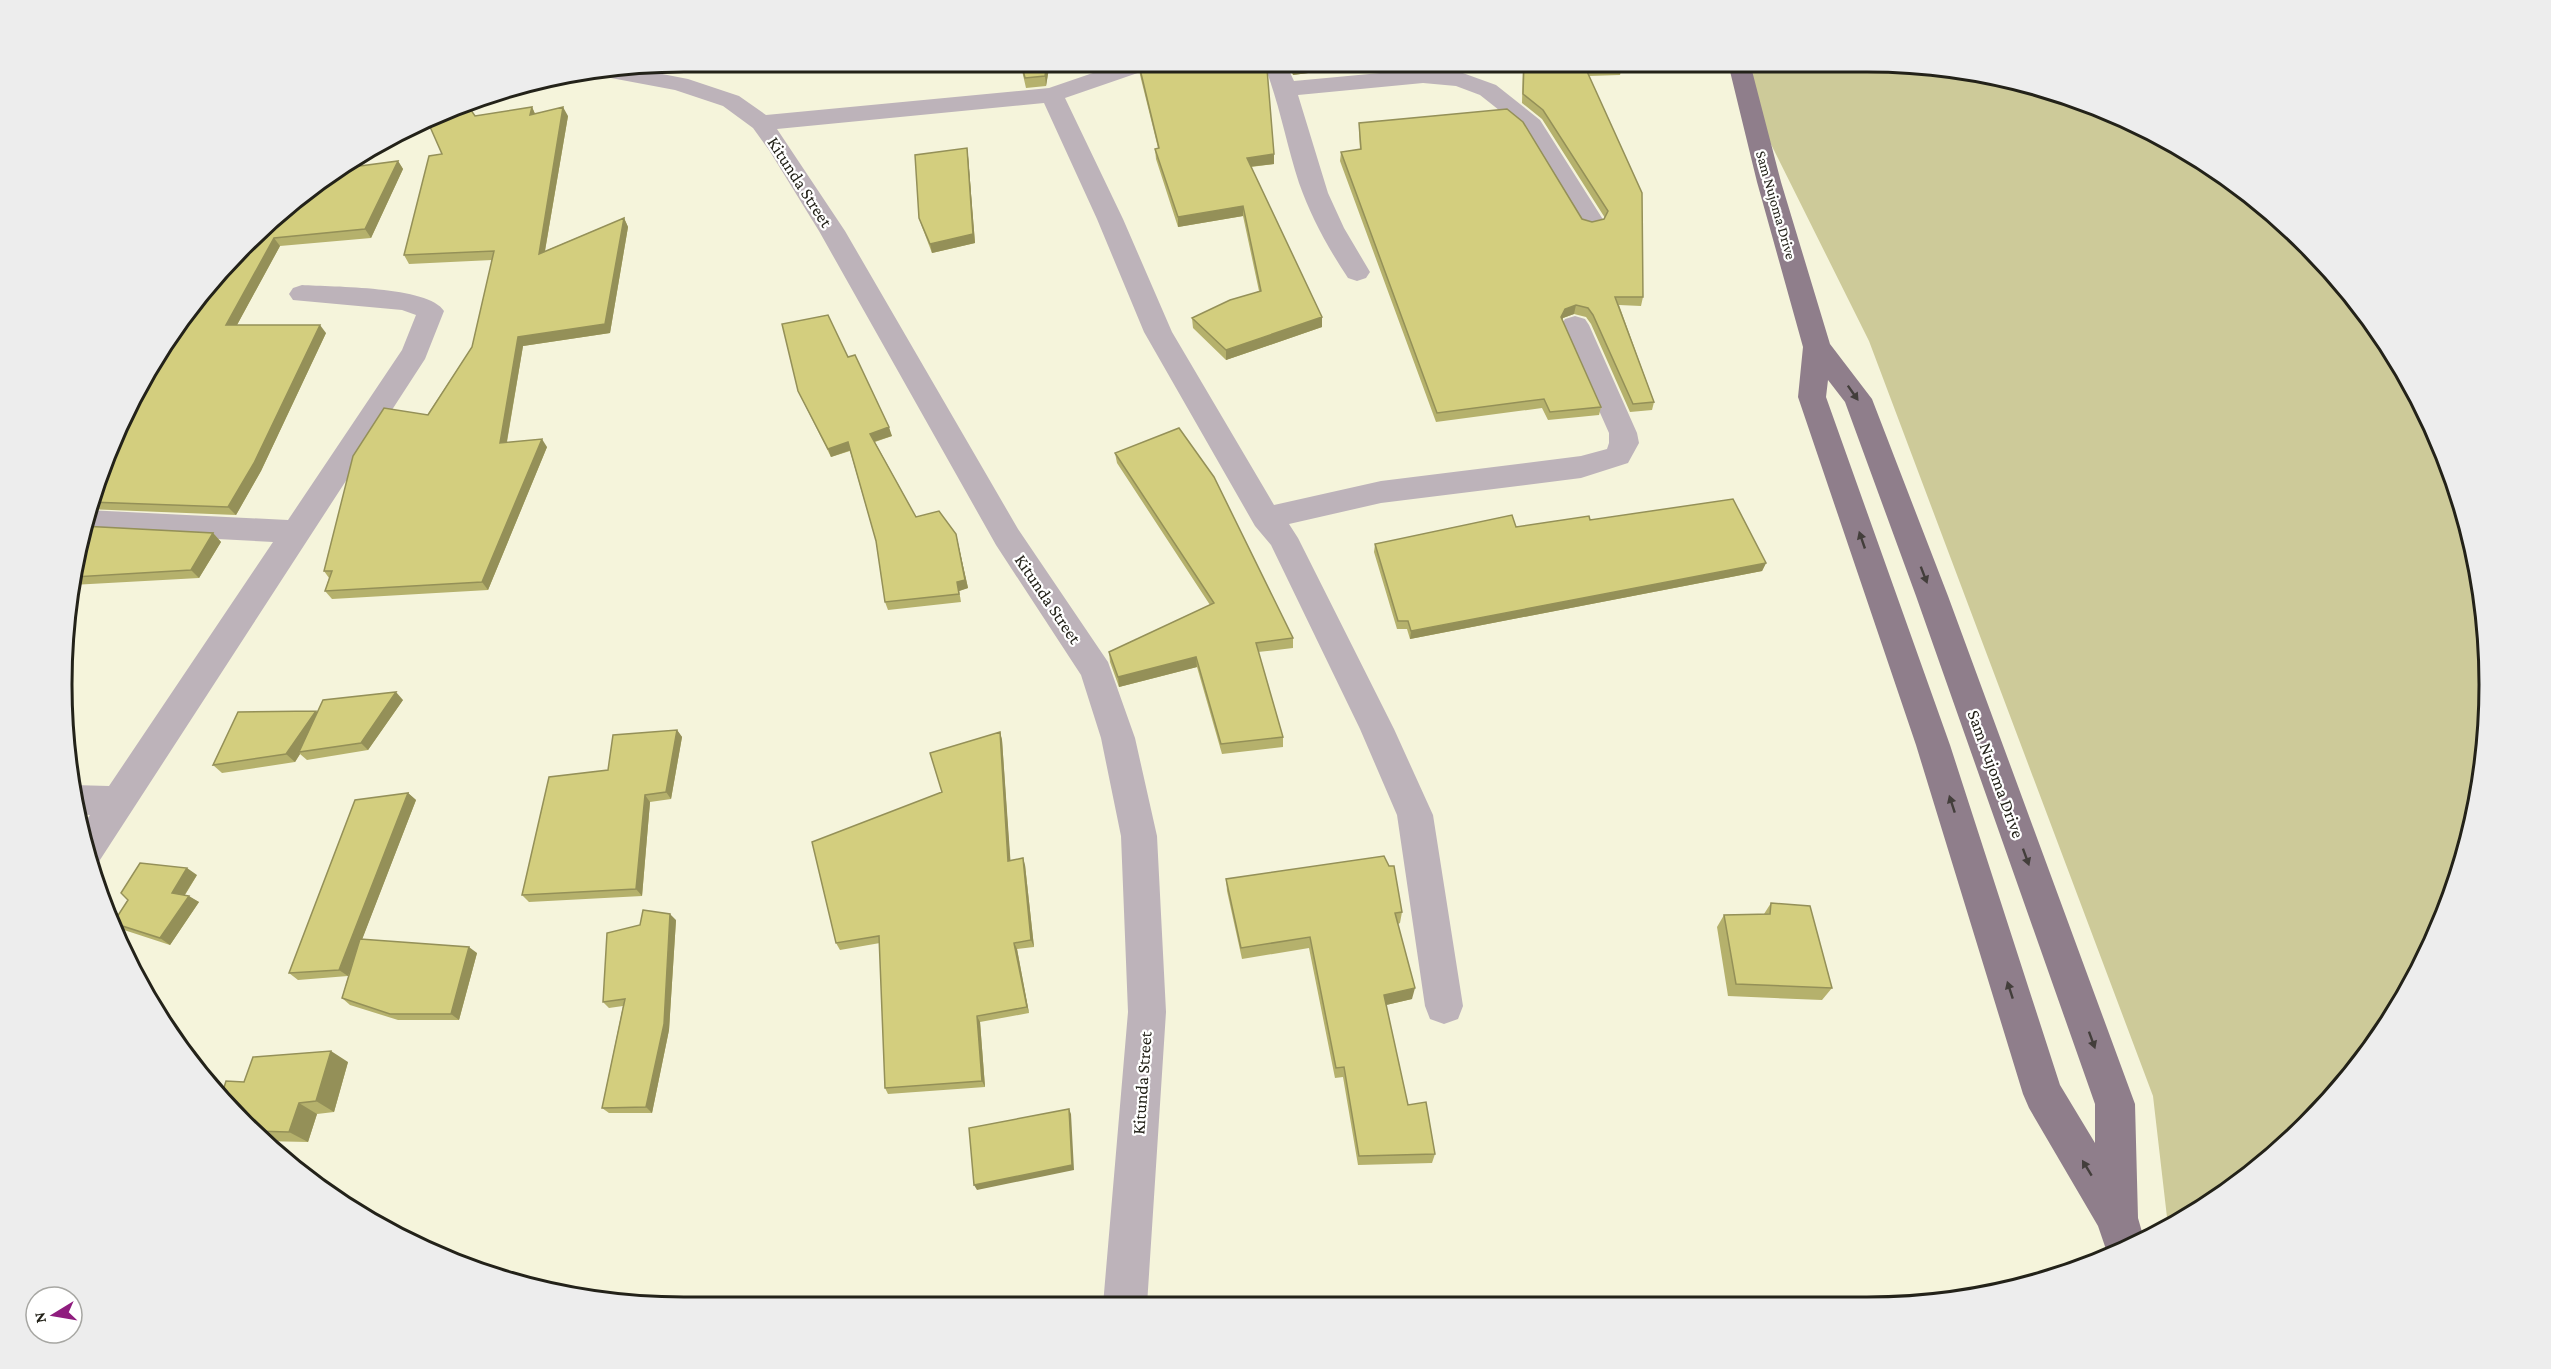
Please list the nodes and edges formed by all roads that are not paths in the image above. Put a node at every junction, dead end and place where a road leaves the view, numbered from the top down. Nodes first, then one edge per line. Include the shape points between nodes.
1 (1118, 72) edge
2 (1279, 72) edge
3 (1741, 72) edge
4 (631, 74) edge
5 (1287, 89) junction
6 (1052, 95) junction
7 (761, 123) junction
8 (1591, 221) edge
9 (1357, 272) dead end
10 (302, 294) dead end
11 (1575, 325) dead end
12 (1817, 347) junction
13 (1266, 518) junction
14 (94, 522) edge
15 (296, 532) junction
16 (83, 800) edge
17 (118, 802) junction
18 (92, 841) edge
19 (1444, 1006) dead end
20 (2122, 1233) edge
21 (1126, 1297) edge

1 - 6 street
2 - 5 street
3 - 12 main road, Sam Nujoma Drive
4 - 7 street, Kitunda Street via 731,100
5 - 8 street via 1423,76 1460,79 1488,90 1532,124
5 - 9 street via 1311,183 1331,231
6 - 7 street
6 - 13 street via 1158,332
7 - 21 street, Kitunda Street via 832,231 1007,537 1096,671 1118,738 1139,836 1147,1012
10 - 15 street via 405,301 431,311 415,352
11 - 13 street via 1623,433 1618,456 1581,467 1381,492
20 -> 12 main road, Sam Nujoma Drive via 2043,1094 1933,745 1812,397
12 -> 20 main road, Sam Nujoma Drive via 1858,399 2115,1104
13 - 19 street via 1284,538 1415,815
14 - 15 street
15 - 17 street
16 - 17 street
17 - 18 street

